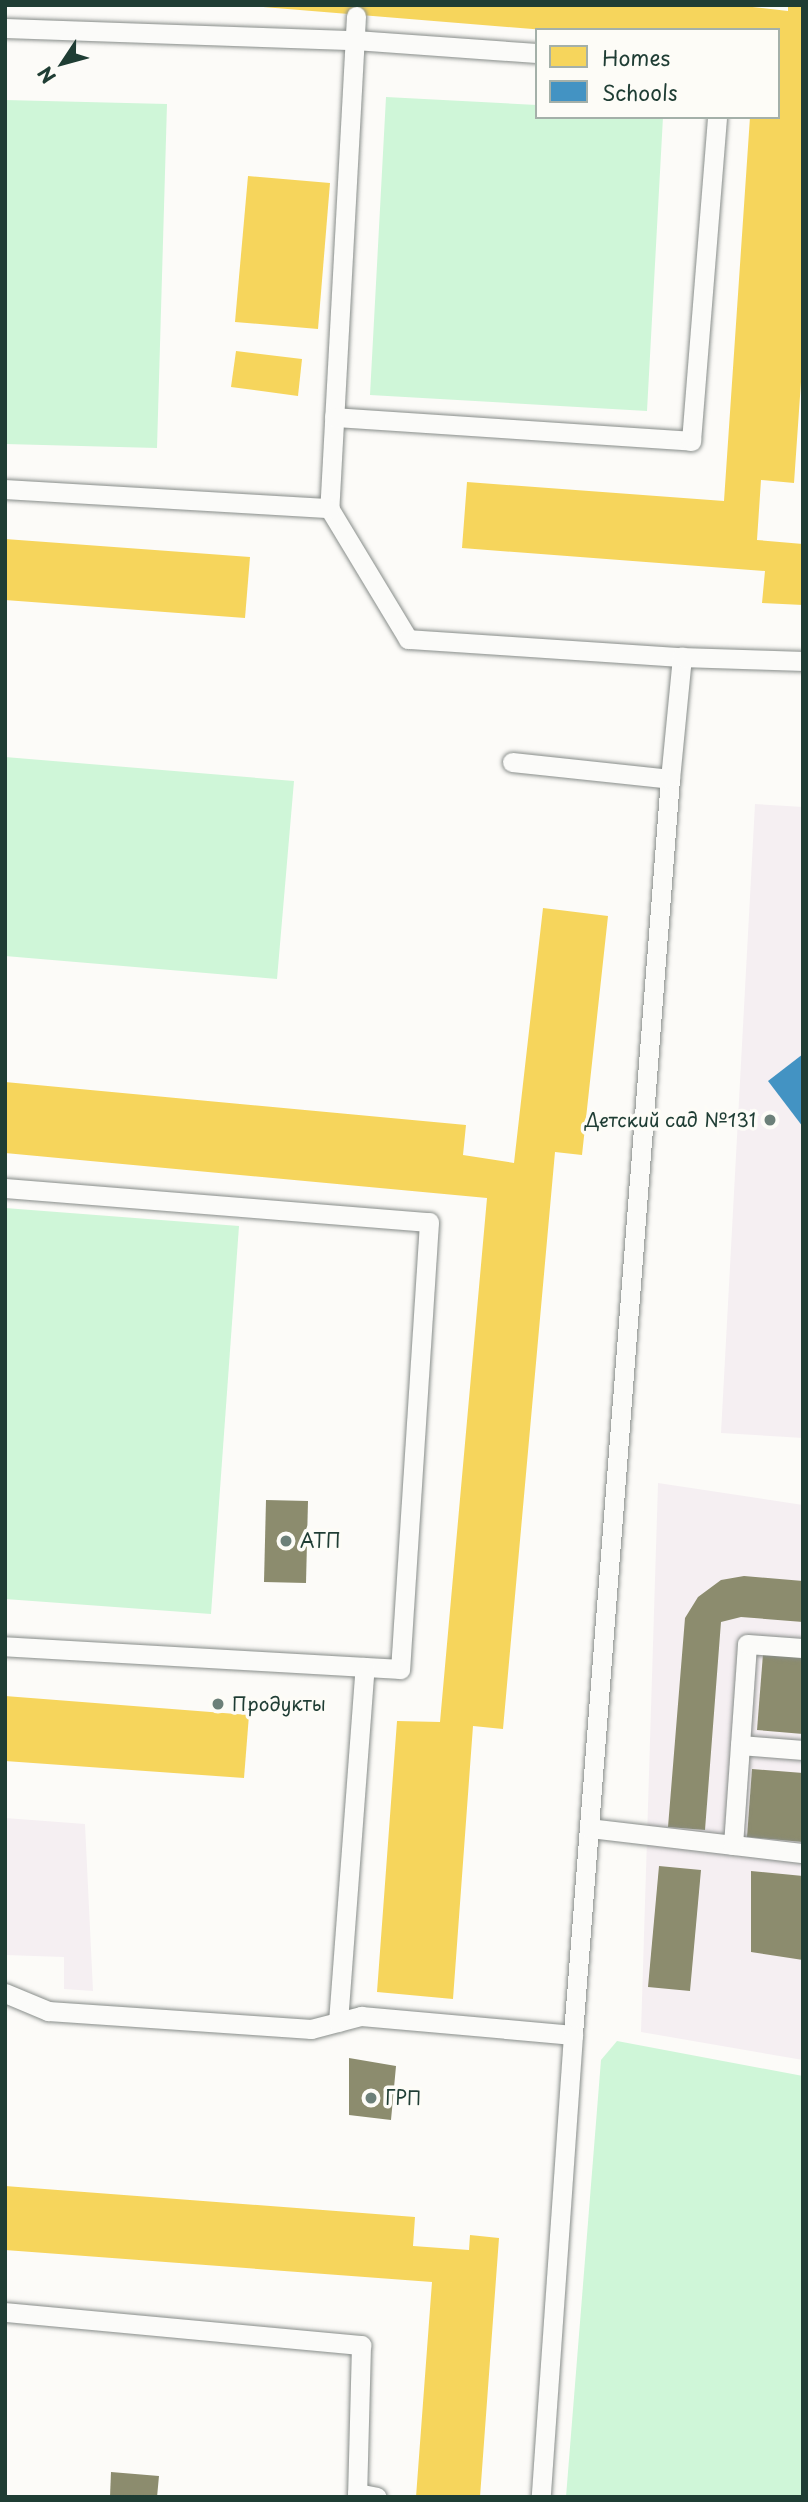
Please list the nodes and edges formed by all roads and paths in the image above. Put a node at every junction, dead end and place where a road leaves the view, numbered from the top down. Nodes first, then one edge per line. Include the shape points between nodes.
1 (356, 16) dead end
2 (5, 28) edge
3 (355, 40) junction
4 (535, 54) edge
5 (717, 119) edge
6 (334, 417) junction
7 (5, 489) edge
8 (329, 508) junction
9 (682, 657) junction
10 (803, 661) edge
11 (512, 762) dead end
12 (670, 779) junction
13 (5, 1188) edge
14 (5, 1646) edge
15 (803, 1648) edge
16 (365, 1667) junction
17 (740, 1745) junction
18 (803, 1750) edge
19 (589, 1828) junction
20 (733, 1845) junction
21 (803, 1853) edge
22 (5, 1993) edge
23 (338, 2022) junction
24 (573, 2035) junction
25 (5, 2312) edge
26 (357, 2495) edge
27 (377, 2497) edge
28 (541, 2497) edge

1 - 3 lane
2 - 3 lane
3 - 4 lane
3 - 6 lane
5 - 6 lane via 691,441
6 - 8 lane
7 - 8 lane
8 - 9 lane via 408,639
9 - 10 lane
9 - 12 lane
11 - 12 lane
12 - 19 lane
13 - 16 lane via 429,1223 400,1669
14 - 16 lane
15 - 17 lane via 747,1644
16 - 23 lane
17 - 18 lane
17 - 20 lane
19 - 20 lane
19 - 24 lane
20 - 21 lane
22 - 23 lane via 48,2011 311,2029
23 - 24 lane via 361,2016
24 - 28 lane
25 - 26 lane via 361,2345
26 - 27 lane

